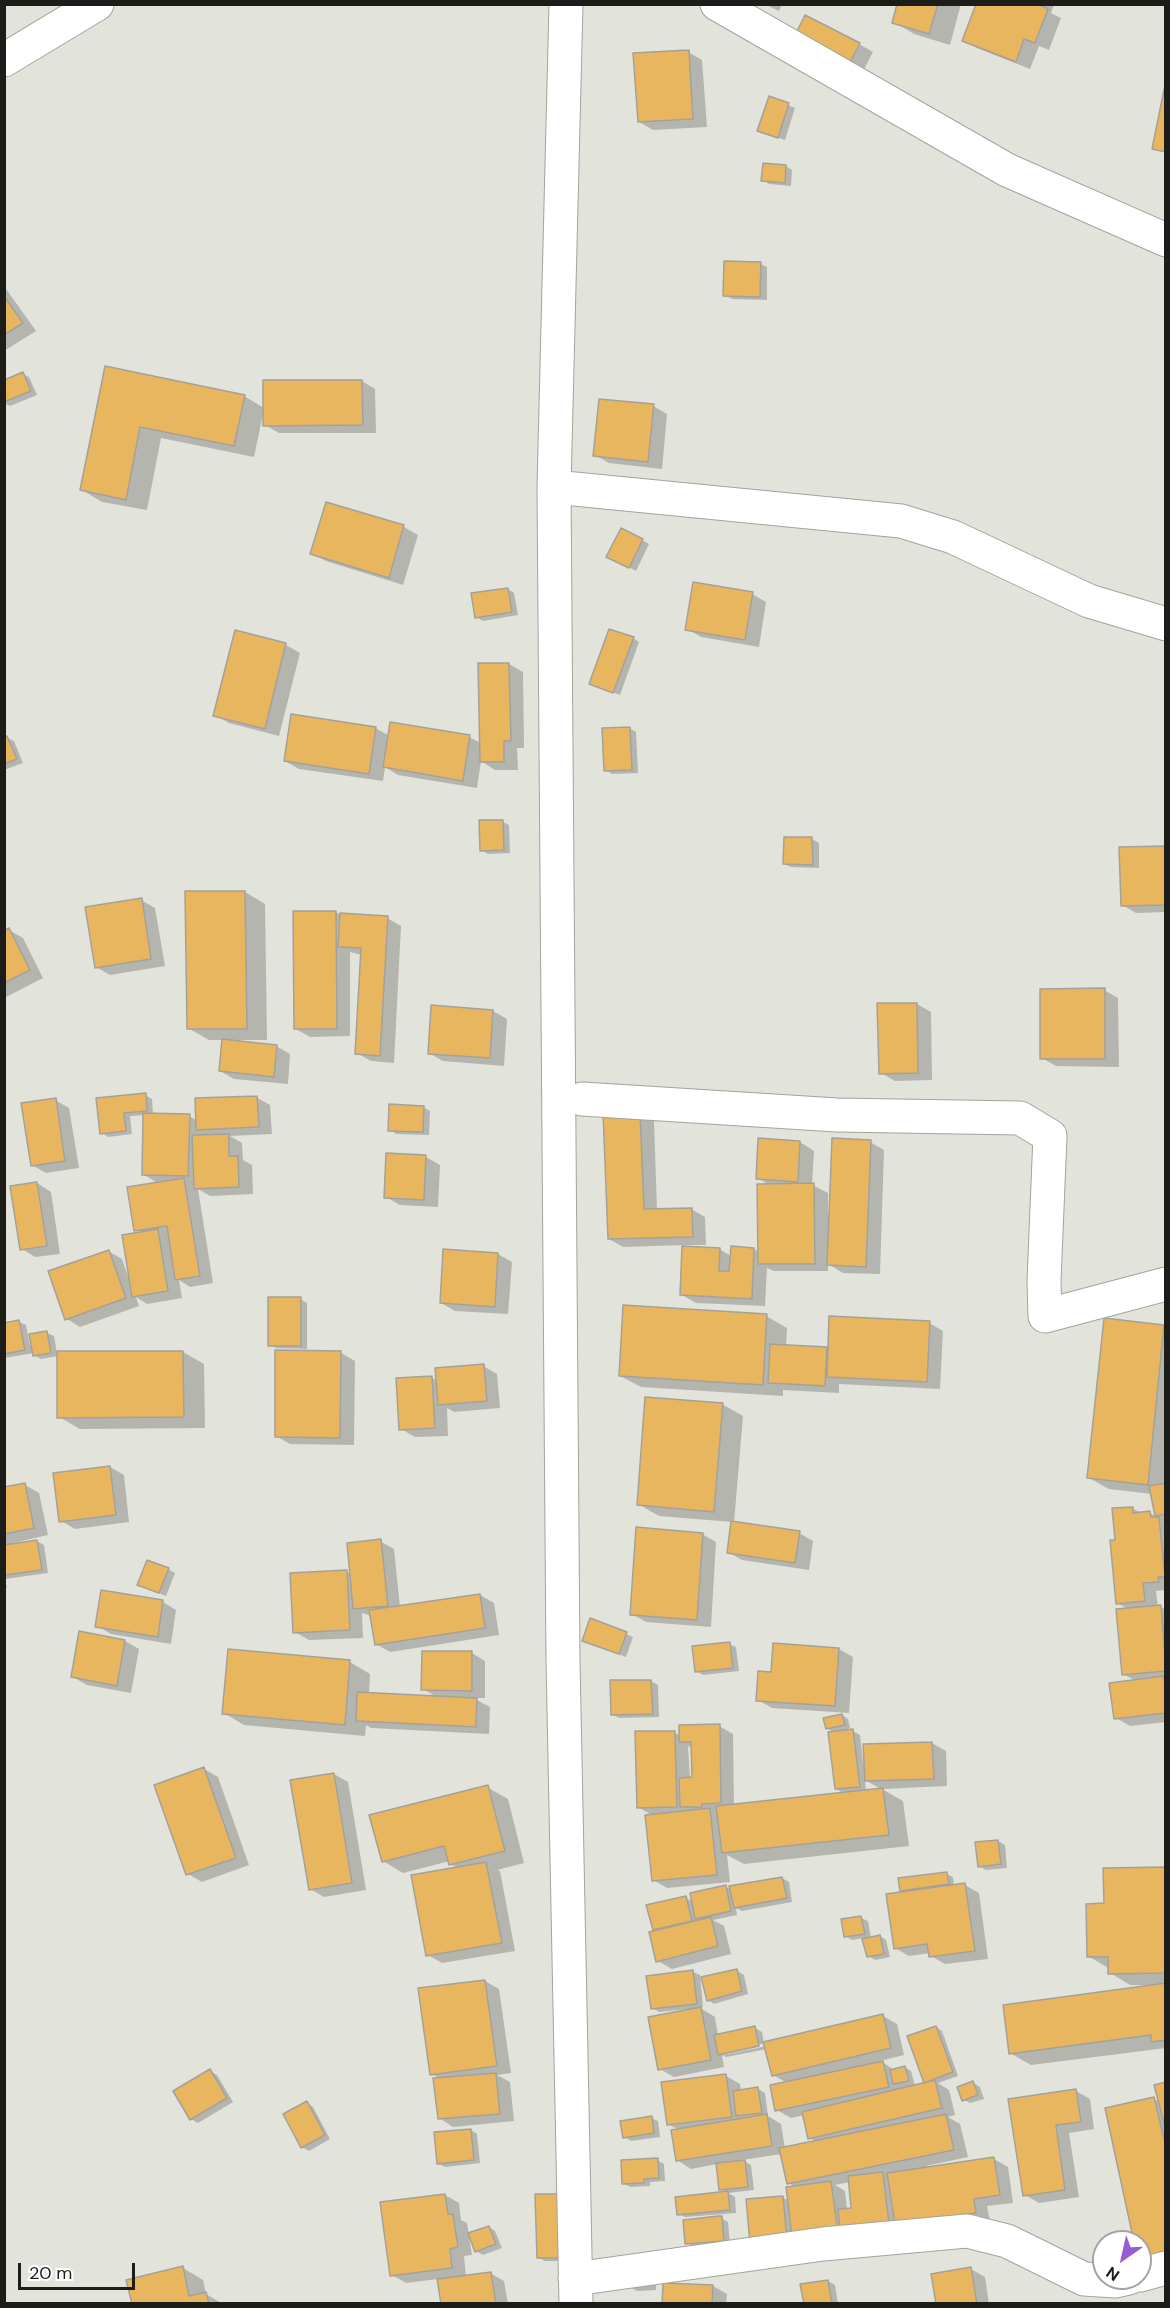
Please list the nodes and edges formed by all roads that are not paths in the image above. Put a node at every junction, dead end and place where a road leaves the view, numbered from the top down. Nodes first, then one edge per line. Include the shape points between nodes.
1 (97, 4) edge
2 (566, 4) edge
3 (717, 4) edge
4 (4, 60) edge
5 (1166, 240) edge
6 (554, 487) junction
7 (1166, 624) edge
8 (582, 1099) dead end
9 (1166, 1284) edge
10 (1092, 2280) edge
11 (576, 2291) edge

1 - 4 street
2 - 6 street
3 - 5 street via 1007,170
6 - 7 street via 901,521 953,537 1089,601
6 - 11 street via 563,1660
8 - 9 street via 837,1115 1020,1118 1050,1136 1045,1317
10 - 11 street via 1007,2241 967,2231 823,2244

